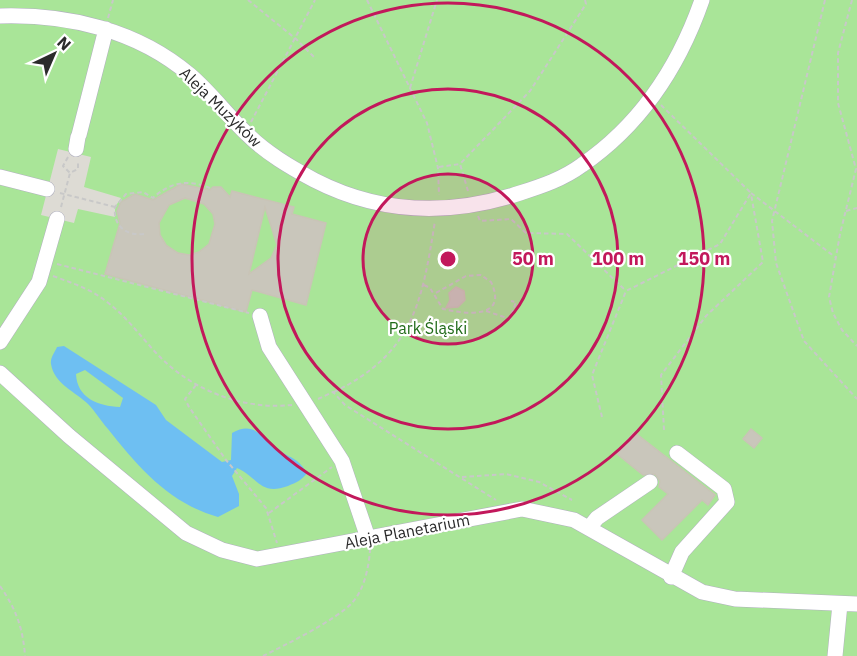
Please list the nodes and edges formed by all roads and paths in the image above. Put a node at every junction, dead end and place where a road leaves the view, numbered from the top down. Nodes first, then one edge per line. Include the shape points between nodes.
1 (113, 0) edge
2 (248, 0) edge
3 (315, 0) edge
4 (437, 0) edge
5 (585, 0) edge
6 (702, 0) edge
7 (825, 0) edge
8 (852, 0) edge
9 (0, 16) edge
10 (106, 29) junction
11 (296, 39) junction
12 (315, 59) dead end
13 (410, 88) dead end
14 (653, 96) junction
15 (246, 133) junction
16 (78, 140) dead end
17 (460, 164) junction
18 (438, 168) dead end
19 (70, 172) junction
20 (0, 177) edge
21 (210, 188) dead end
22 (47, 189) joint
23 (751, 193) junction
24 (64, 194) junction
25 (473, 206) junction
26 (115, 207) junction
27 (857, 208) edge
28 (846, 211) junction
29 (774, 212) junction
30 (57, 219) joint
31 (144, 234) dead end
32 (836, 257) junction
33 (44, 266) junction
34 (424, 285) dead end
35 (626, 291) junction
36 (434, 294) junction
37 (511, 301) dead end
38 (486, 311) junction
39 (260, 316) joint
40 (0, 342) edge
41 (857, 346) edge
42 (0, 374) edge
43 (196, 385) junction
44 (857, 399) edge
45 (304, 403) junction
46 (602, 417) dead end
47 (664, 430) dead end
48 (677, 453) dead end
49 (342, 461) junction
50 (462, 477) junction
51 (650, 482) dead end
52 (572, 500) dead end
53 (506, 511) junction
54 (269, 513) junction
55 (589, 528) junction
56 (368, 538) junction
57 (280, 555) junction
58 (671, 577) junction
59 (0, 586) edge
60 (840, 604) junction
61 (857, 604) edge
62 (25, 656) edge
63 (263, 656) edge
64 (835, 656) edge

1 - 10 path
2 - 11 path
3 - 11 path
4 - 13 path
5 - 17 path via 530,91
6 - 14 street, Aleja Muzyków via 687,40
7 - 29 path
8 - 28 path via 838,53 838,103 856,169
9 - 10 street, Aleja Muzyków via 59,18
10 - 15 street, Aleja Muzyków via 177,64
10 - 16 street
11 - 12 path
11 - 15 path
14 - 23 path
14 - 25 street, Aleja Muzyków via 619,134 574,170 543,186
15 - 25 street, Aleja Muzyków via 287,165 350,196 414,208 448,210
17 - 18 path
17 - 25 path
19 - 19 path via 76,170 76,158 69,157 63,166
19 - 24 path
20 - 22 street
21 - 26 path via 180,183 164,188 153,198 134,191 123,196
22 - 24 path
23 - 29 path
23 - 35 path via 720,244
23 - 47 path via 763,262 706,316 661,375
24 - 26 path
24 - 30 path
25 - 35 path via 480,221 511,219 526,233 567,234
26 - 31 path via 122,230
27 - 28 path
28 - 32 path
29 - 32 path
29 - 44 path via 776,263 804,341
30 - 33 street
32 - 41 path via 829,297 842,330
33 - 39 path via 144,285
33 - 40 street via 39,282
33 - 43 path via 106,301 160,357
34 - 36 path
35 - 46 path via 592,375
36 - 38 path via 443,309 474,315
36 - 38 path via 466,276 481,275 495,290 492,306
37 - 38 path via 516,302 510,320
39 - 45 street via 269,347
42 - 57 street, Aleja Planetarium via 186,532 222,550 257,559
43 - 45 path via 255,405
43 - 54 path via 185,399 226,460
45 - 49 street
45 - 50 path via 333,392 345,405
48 - 58 street via 724,489 727,502 682,552
49 - 54 path
49 - 56 street
50 - 52 path via 506,474 539,482
50 - 53 path via 502,503
51 - 55 street via 597,518
53 - 55 street, Aleja Planetarium via 554,514
53 - 56 street, Aleja Planetarium
54 - 57 path
55 - 58 street, Aleja Planetarium
56 - 57 street, Aleja Planetarium
56 - 63 path via 366,571 351,603
58 - 60 street, Aleja Planetarium via 702,592 735,599
59 - 62 path via 18,614
60 - 61 street, Aleja Planetarium
60 - 64 street

